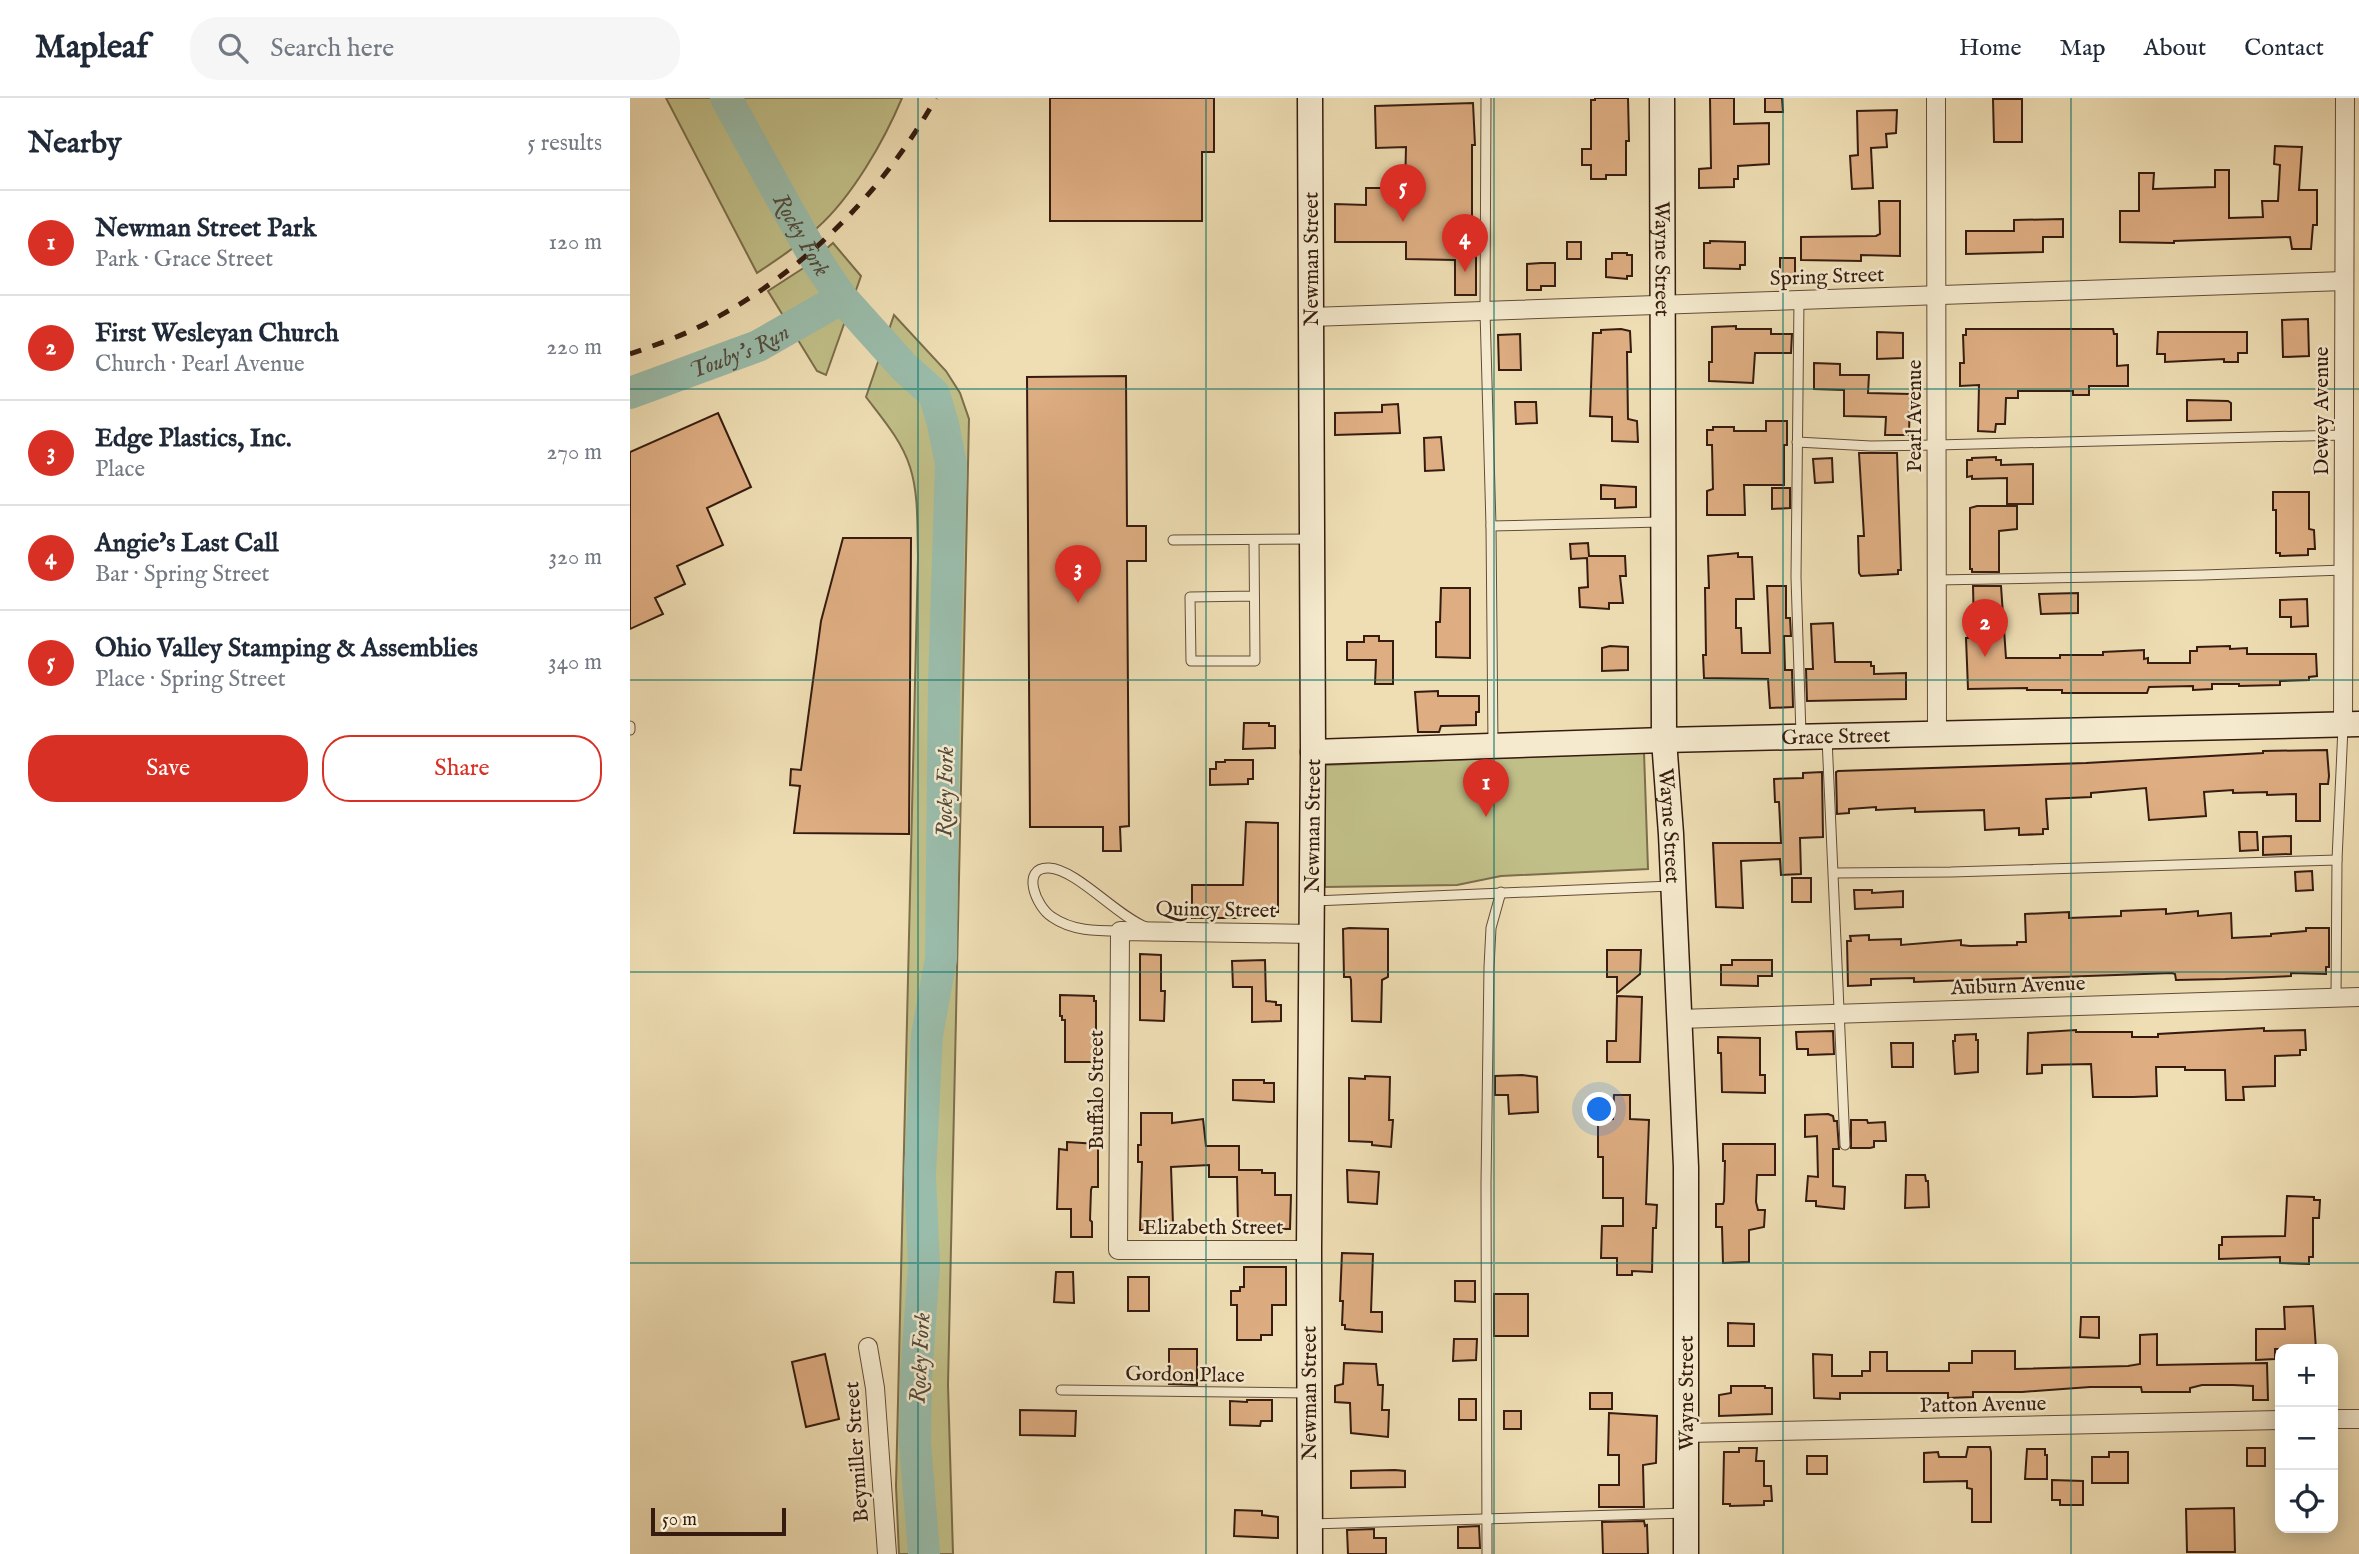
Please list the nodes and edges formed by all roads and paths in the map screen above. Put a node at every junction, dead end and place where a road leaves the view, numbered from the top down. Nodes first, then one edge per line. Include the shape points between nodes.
1 (1310, 98) edge
2 (1486, 98) edge
3 (1662, 98) edge
4 (1936, 98) edge
5 (2345, 98) edge
6 (2352, 140) edge
7 (2344, 281) junction
8 (1936, 295) junction
9 (1799, 300) junction
10 (1662, 305) junction
11 (1485, 311) junction
12 (1311, 317) junction
13 (2344, 435) junction
14 (1797, 442) junction
15 (1936, 445) junction
16 (1663, 522) junction
17 (1491, 526) junction
18 (1312, 539) junction
19 (1173, 540) dead end
20 (1254, 540) junction
21 (2344, 570) junction
22 (1937, 580) junction
23 (1254, 596) junction
24 (2351, 724) edge
25 (1937, 734) junction
26 (1827, 736) junction
27 (1801, 737) junction
28 (1664, 740) junction
29 (1493, 745) junction
30 (1313, 752) junction
31 (2337, 860) junction
32 (1834, 873) junction
33 (1673, 886) junction
34 (1501, 892) junction
35 (1312, 901) junction
36 (1120, 931) junction
37 (1156, 931) junction
38 (1312, 934) junction
39 (2359, 997) edge
40 (2336, 998) junction
41 (1838, 1013) junction
42 (1679, 1018) junction
43 (1845, 1145) dead end
44 (1118, 1250) joint
45 (1309, 1250) junction
46 (868, 1347) dead end
47 (1061, 1390) dead end
48 (1309, 1393) junction
49 (2338, 1419) edge
50 (2359, 1419) edge
51 (2275, 1420) edge
52 (1686, 1433) junction
53 (1686, 1513) junction
54 (1487, 1519) junction
55 (1310, 1524) junction
56 (887, 1554) edge
57 (1310, 1554) edge
58 (1487, 1554) edge
59 (1686, 1554) edge

1 - 12 street, Newman Street
2 - 11 lane
3 - 10 street, Wayne Street
4 - 8 street, Pearl Avenue
5 - 6 street, Dewey Avenue
6 - 7 street, Dewey Avenue
7 - 8 street, Spring Street
7 - 13 street, Dewey Avenue
8 - 9 street, Spring Street
8 - 15 street, Pearl Avenue
9 - 10 street, Spring Street
9 - 14 lane
10 - 11 street, Spring Street
10 - 16 street, Wayne Street
11 - 12 street, Spring Street
11 - 17 lane
12 - 18 street, Newman Street
13 - 15 lane
13 - 21 street, Dewey Avenue
14 - 15 lane
14 - 27 lane
15 - 22 street, Pearl Avenue
16 - 17 lane
16 - 28 street, Wayne Street
17 - 29 lane
18 - 20 lane
18 - 30 street, Newman Street
19 - 20 lane
20 - 23 lane
21 - 22 lane
21 - 24 street, Dewey Avenue
22 - 25 street, Pearl Avenue
23 - 23 lane via 1255,661 1191,661 1190,597
24 - 25 street, Grace Street
24 - 31 lane
25 - 26 street, Grace Street
26 - 27 street, Grace Street
26 - 32 lane
27 - 28 street, Grace Street
28 - 29 street, Grace Street
28 - 33 street, Wayne Street
29 - 30 street, Grace Street
30 - 35 street, Newman Street
31 - 32 lane
31 - 40 lane
32 - 41 lane
33 - 34 lane
33 - 42 street, Wayne Street
34 - 35 lane
34 - 54 lane via 1491,928 1489,967
35 - 38 street, Newman Street
36 - 37 street, Quincy Street
36 - 37 lane via 1091,931 1052,917 1035,896 1034,877 1048,868 1058,870 1126,918
36 - 44 street, Buffalo Street
37 - 38 street, Quincy Street
38 - 45 street, Newman Street
39 - 40 street, Auburn Avenue
40 - 41 street, Auburn Avenue
41 - 42 street, Auburn Avenue
41 - 43 lane
42 - 52 street, Wayne Street via 1686,1167
44 - 45 street, Elizabeth Street
45 - 48 street, Newman Street
46 - 56 street, Beymiller Street via 876,1388
47 - 48 lane, Gordon Place
48 - 55 street, Newman Street
49 - 50 street
51 - 52 street, Patton Avenue
52 - 53 street, Wayne Street
53 - 54 lane
53 - 59 street, Wayne Street
54 - 55 lane
54 - 58 lane
55 - 57 street, Newman Street

